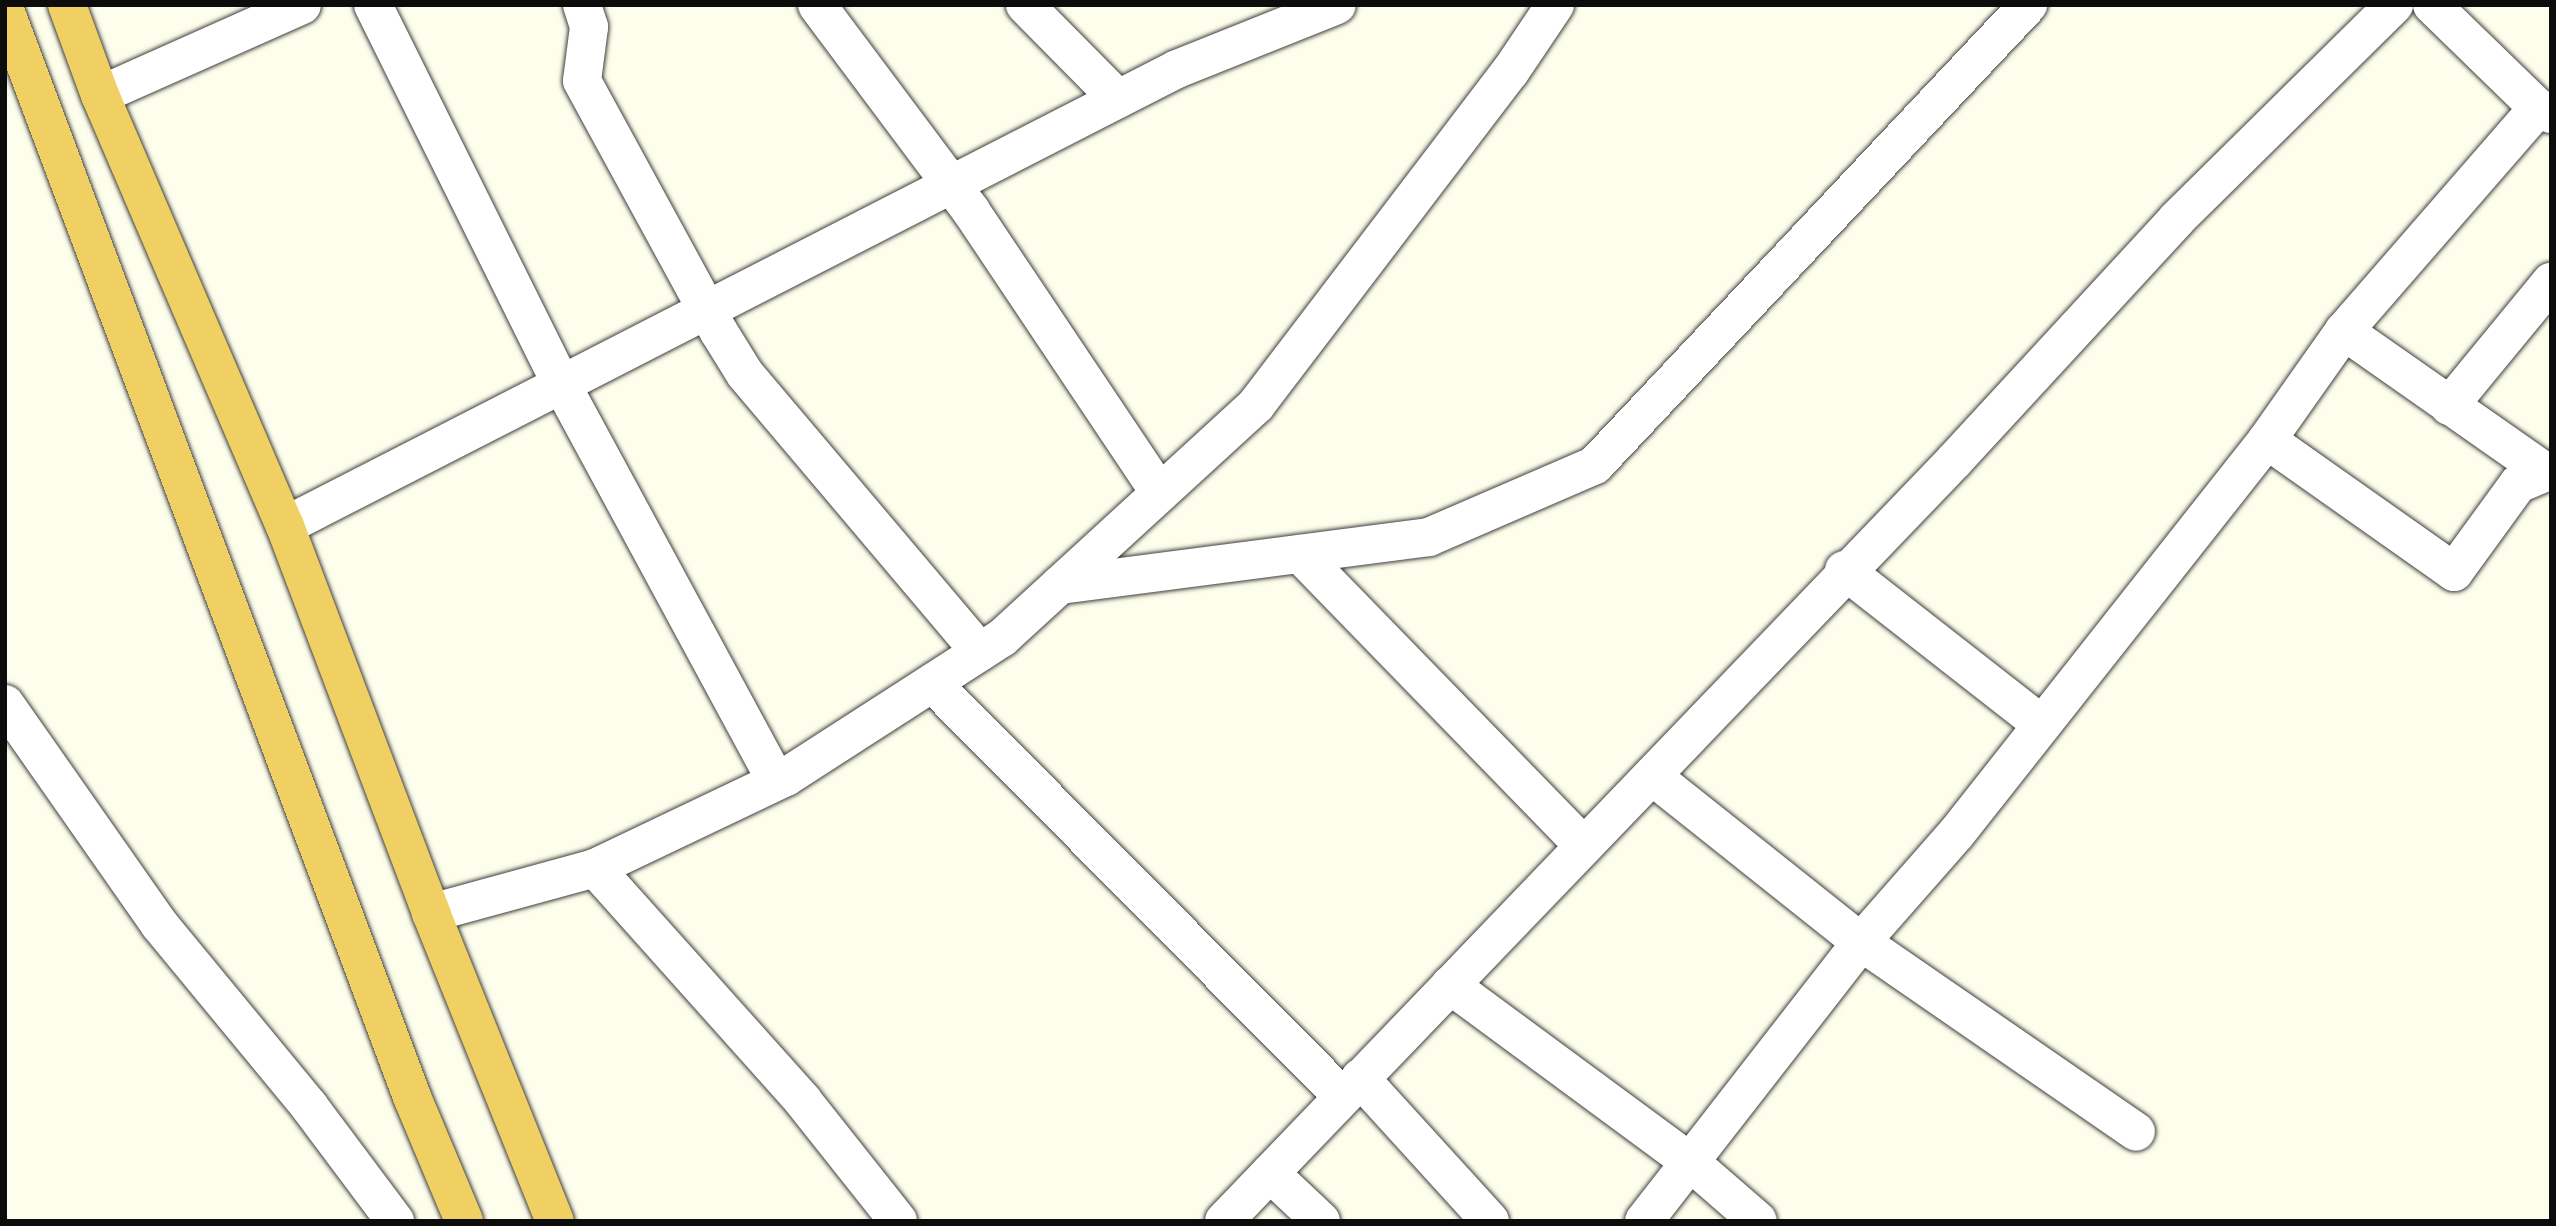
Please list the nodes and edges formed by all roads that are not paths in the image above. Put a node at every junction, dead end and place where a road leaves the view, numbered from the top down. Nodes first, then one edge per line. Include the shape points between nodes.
1 (66, 5) edge
2 (302, 5) edge
3 (373, 5) edge
4 (582, 5) edge
5 (817, 5) edge
6 (1025, 5) edge
7 (1337, 5) edge
8 (2394, 5) edge
9 (2432, 5) edge
10 (1550, 7) edge
11 (2023, 7) edge
12 (5, 10) edge
13 (100, 94) junction
14 (1118, 99) junction
15 (2544, 111) edge
16 (949, 187) junction
17 (2551, 282) edge
18 (709, 311) junction
19 (2344, 331) junction
20 (563, 387) junction
21 (2449, 406) junction
22 (2267, 440) junction
23 (2548, 471) edge
24 (1160, 493) junction
25 (285, 526) junction
26 (1300, 554) junction
27 (1844, 570) junction
28 (1060, 585) junction
29 (980, 653) junction
30 (932, 683) junction
31 (5, 704) edge
32 (2040, 723) junction
33 (1653, 776) junction
34 (776, 781) junction
35 (1584, 846) junction
36 (595, 868) junction
37 (431, 913) junction
38 (1861, 942) junction
39 (1450, 985) junction
40 (1351, 1087) junction
41 (2136, 1132) dead end
42 (1689, 1161) junction
43 (1270, 1173) junction
44 (396, 1221) edge
45 (464, 1221) edge
46 (555, 1221) edge
47 (898, 1221) edge
48 (1224, 1221) edge
49 (1321, 1221) edge
50 (1490, 1221) edge
51 (1644, 1221) edge
52 (1758, 1221) edge

1 - 13 highway
2 - 13 street
3 - 20 street
4 - 18 street via 589,27 582,81
5 - 16 street
6 - 14 street
7 - 14 street via 1177,69
8 - 27 street via 2177,219 1954,461
9 - 15 street
10 - 24 street via 1510,72 1256,405
11 - 26 street via 1595,465 1429,537
12 - 45 highway via 408,1084
13 - 25 highway
14 - 16 street
15 - 19 street
16 - 18 street
16 - 24 street via 971,211
17 - 21 street
18 - 20 street
18 - 29 street via 745,374
19 - 21 street
19 - 22 street
20 - 25 street
20 - 34 street
21 - 23 street
22 - 23 street via 2455,572 2518,484
22 - 32 street
24 - 28 street
25 - 37 highway
26 - 28 street
26 - 35 street
27 - 32 street
27 - 33 street
28 - 29 street
29 - 30 street
30 - 34 street
30 - 40 street
31 - 44 street via 159,924 309,1106
32 - 38 street via 1956,834
33 - 35 street
33 - 38 street
34 - 36 street
35 - 39 street
36 - 37 street
36 - 47 street via 803,1101
37 - 46 highway
38 - 41 street
38 - 42 street
39 - 40 street
39 - 42 street
40 - 43 street
40 - 50 street
42 - 51 street
42 - 52 street
43 - 48 street
43 - 49 street

